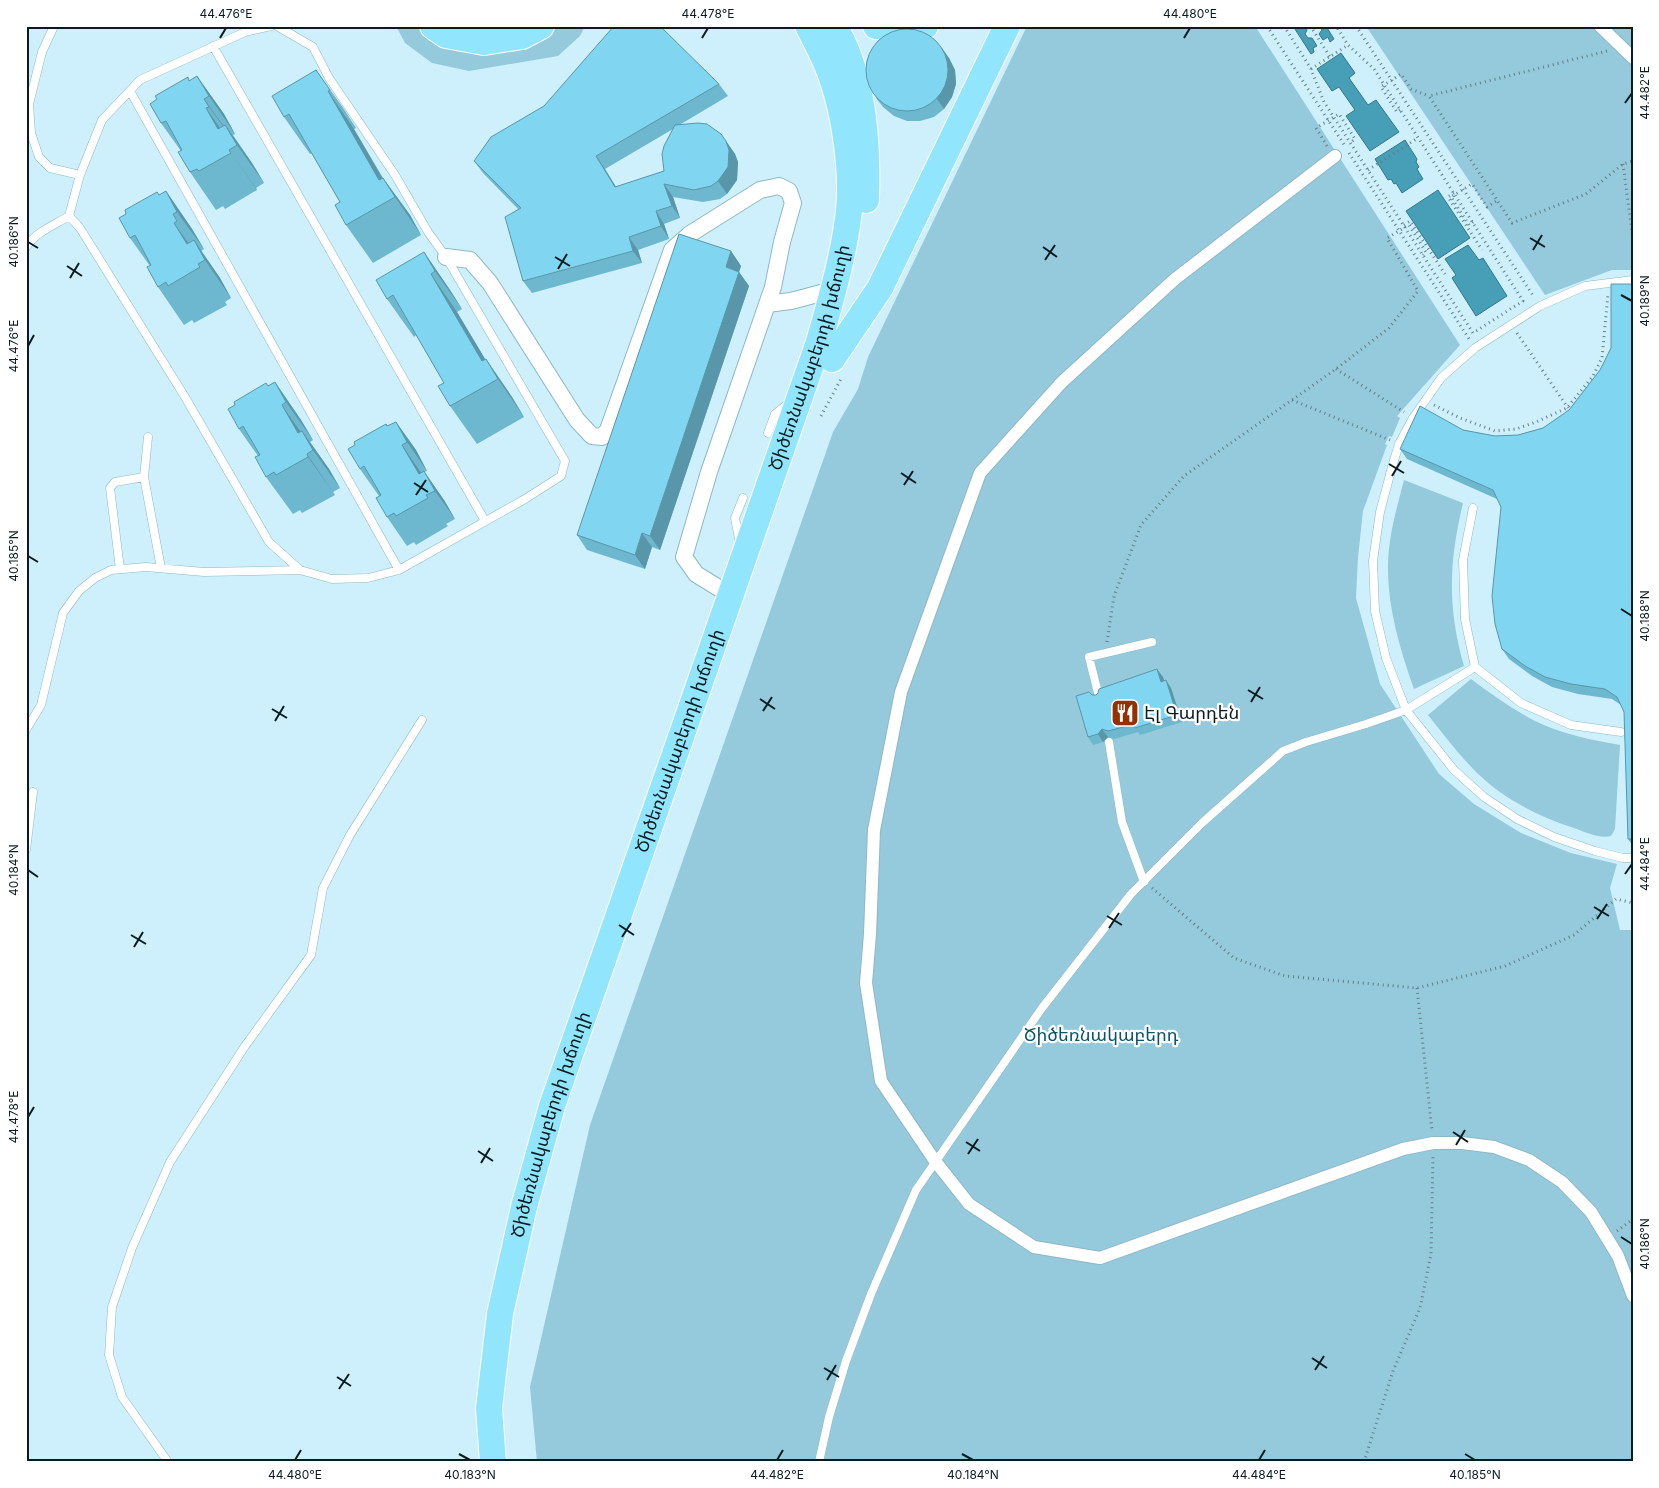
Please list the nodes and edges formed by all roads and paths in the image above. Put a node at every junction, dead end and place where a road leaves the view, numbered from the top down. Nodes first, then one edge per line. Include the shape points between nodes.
1 (54, 26) edge
2 (271, 26) edge
3 (277, 26) edge
4 (433, 26) edge
5 (540, 26) edge
6 (808, 26) edge
7 (834, 26) edge
8 (876, 26) edge
9 (925, 26) edge
10 (1006, 26) edge
11 (1284, 26) edge
12 (1336, 26) edge
13 (1356, 26) edge
14 (1600, 26) edge
15 (1268, 27) edge
16 (1313, 30) dead end
17 (1348, 45) junction
18 (213, 46) junction
19 (1622, 48) junction
20 (1330, 57) junction
21 (1633, 58) edge
22 (1311, 69) junction
23 (1391, 80) junction
24 (130, 91) junction
25 (1429, 96) junction
26 (1400, 110) junction
27 (1328, 120) junction
28 (1321, 137) dead end
29 (1418, 138) junction
30 (1350, 142) junction
31 (1335, 156) dead end
32 (1633, 161) edge
33 (1623, 164) junction
34 (1368, 170) junction
35 (80, 175) junction
36 (1463, 190) junction
37 (1454, 193) junction
38 (1498, 200) junction
39 (70, 216) junction
40 (1473, 222) junction
41 (1404, 225) junction
42 (1399, 230) junction
43 (1633, 239) edge
44 (26, 247) edge
45 (1482, 250) dead end
46 (1422, 255) junction
47 (446, 257) junction
48 (1445, 274) dead end
49 (1633, 280) edge
50 (1609, 283) junction
51 (825, 292) dead end
52 (767, 304) junction
53 (1540, 306) junction
54 (1511, 324) junction
55 (1475, 348) junction
56 (832, 359) junction
57 (1336, 369) junction
58 (801, 393) junction
59 (1292, 400) junction
60 (1425, 401) junction
61 (1567, 408) junction
62 (1572, 414) edge
63 (1413, 418) junction
64 (768, 432) dead end
65 (148, 437) dead end
66 (1400, 444) junction
67 (144, 477) junction
68 (743, 498) dead end
69 (1473, 508) dead end
70 (485, 521) junction
71 (743, 558) junction
72 (161, 568) junction
73 (120, 569) junction
74 (300, 570) junction
75 (399, 570) junction
76 (730, 595) junction
77 (1152, 642) dead end
78 (1106, 652) junction
79 (1474, 667) junction
80 (1098, 697) edge
81 (1406, 710) junction
82 (422, 720) dead end
83 (26, 730) edge
84 (1622, 732) edge
85 (1109, 742) edge
86 (33, 792) dead end
87 (26, 850) edge
88 (1633, 858) edge
89 (1144, 882) junction
90 (1633, 903) edge
91 (1417, 988) junction
92 (1433, 1143) junction
93 (935, 1161) junction
94 (1633, 1296) edge
95 (168, 1462) edge
96 (493, 1462) edge
97 (511, 1462) edge
98 (819, 1462) edge
99 (1364, 1462) edge

1 - 35 lane via 42,52 29,104 32,132 39,157 50,168
2 - 18 lane via 244,32
3 - 47 lane via 313,47 328,78 395,175
4 - 5 main road via 446,35 484,42 522,36
6 - 58 main road, Ծիծեռնակաբերդի խճուղի via 833,79 841,108 849,170 849,210 838,271
7 - 56 main road, Ծիծեռնակաբերդի խճուղի via 850,60 856,84 867,166 861,248
8 - 9 main road
10 - 56 main road via 880,288
11 - 22 path
12 - 17 path
13 - 23 path
14 - 19 street
15 - 27 path
16 - 20 path
17 - 20 path
17 - 26 path via 1374,70
18 - 24 lane via 140,80
18 - 70 lane
19 - 21 street
19 - 25 path
20 - 22 path
22 - 30 path via 1324,102
23 - 25 path via 1401,74 1411,89
23 - 26 path via 1381,87 1397,112
23 - 36 path
24 - 35 lane via 102,120
24 - 75 lane
25 - 38 path
26 - 29 path
27 - 28 path via 1316,128
27 - 30 path via 1339,114 1355,139
27 - 42 path
29 - 34 path
29 - 37 path
30 - 34 path
31 - 93 street via 1175,279 1062,382 980,473 901,692 874,830 866,983 881,1081
32 - 33 path
33 - 38 path via 1586,194 1512,223
33 - 43 path
34 - 41 path
35 - 39 lane
36 - 38 path via 1472,184 1487,207
36 - 40 path via 1451,197 1469,225
36 - 53 path
37 - 40 path
37 - 45 path via 1448,197
39 - 44 lane via 44,230
39 - 74 lane via 184,396 270,542
40 - 46 path via 1523,301 1473,333
41 - 46 path
41 - 48 path via 1410,221
42 - 46 path via 1408,225 1426,252
42 - 55 path
42 - 57 path via 1387,238 1418,292 1389,328
47 - 52 street via 470,260 484,275 577,420 592,436 602,437 608,430 672,250 690,234 760,190 778,186 789,191 793,203
47 - 70 lane via 565,461 561,476
49 - 50 lane
50 - 53 lane via 1585,286
50 - 61 path via 1602,358 1593,376
51 - 52 street
52 - 76 street via 709,472 684,557 696,574
53 - 54 lane
54 - 55 lane
54 - 61 path
55 - 60 lane via 1441,378
56 - 97 main road, Ծիծեռնակաբերդի խճուղի via 565,1115 519,1304 505,1410
57 - 59 path
57 - 63 path
58 - 64 lane via 775,414
58 - 71 main road, Ծիծեռնակաբերդի խճուղի
59 - 66 path
59 - 78 path via 1184,476 1141,525 1114,596
60 - 61 path via 1495,431 1529,424
60 - 63 lane
61 - 62 path
63 - 66 lane
65 - 67 lane
66 - 81 lane via 1380,512 1373,561 1375,611 1386,658
67 - 72 lane
67 - 73 lane via 115,482 110,488
68 - 71 lane via 735,518
69 - 79 lane via 1463,560 1465,619
70 - 75 lane
71 - 76 main road, Ծիծեռնակաբերդի խճուղի
72 - 73 lane
72 - 74 lane via 204,572
73 - 83 lane via 95,578 79,591 63,613 41,705
74 - 75 lane via 332,579 368,578
76 - 96 main road, Ծիծեռնակաբերդի խճուղի via 552,1106 524,1207 500,1314 489,1408
77 - 78 lane
78 - 80 lane via 1090,657
79 - 81 lane
79 - 84 lane via 1521,703 1571,725
81 - 88 lane via 1454,770 1484,797 1517,819 1554,837 1595,851
81 - 89 lane via 1283,751 1202,823
82 - 95 lane via 350,835 323,888 311,955 245,1046 170,1162 132,1248 112,1307 109,1355 122,1397
85 - 89 lane via 1122,822
86 - 87 lane
89 - 91 path via 1234,958 1285,976
89 - 93 lane via 1131,894 1042,1008
90 - 91 path via 1616,899 1574,935 1505,966
91 - 92 path
92 - 93 street via 1403,1149 1100,1258 1034,1247 970,1204
92 - 94 street via 1494,1147 1528,1160 1562,1182 1591,1212 1618,1256
92 - 99 path via 1432,1254 1420,1308 1393,1371
93 - 98 lane via 916,1190 871,1294 846,1362

